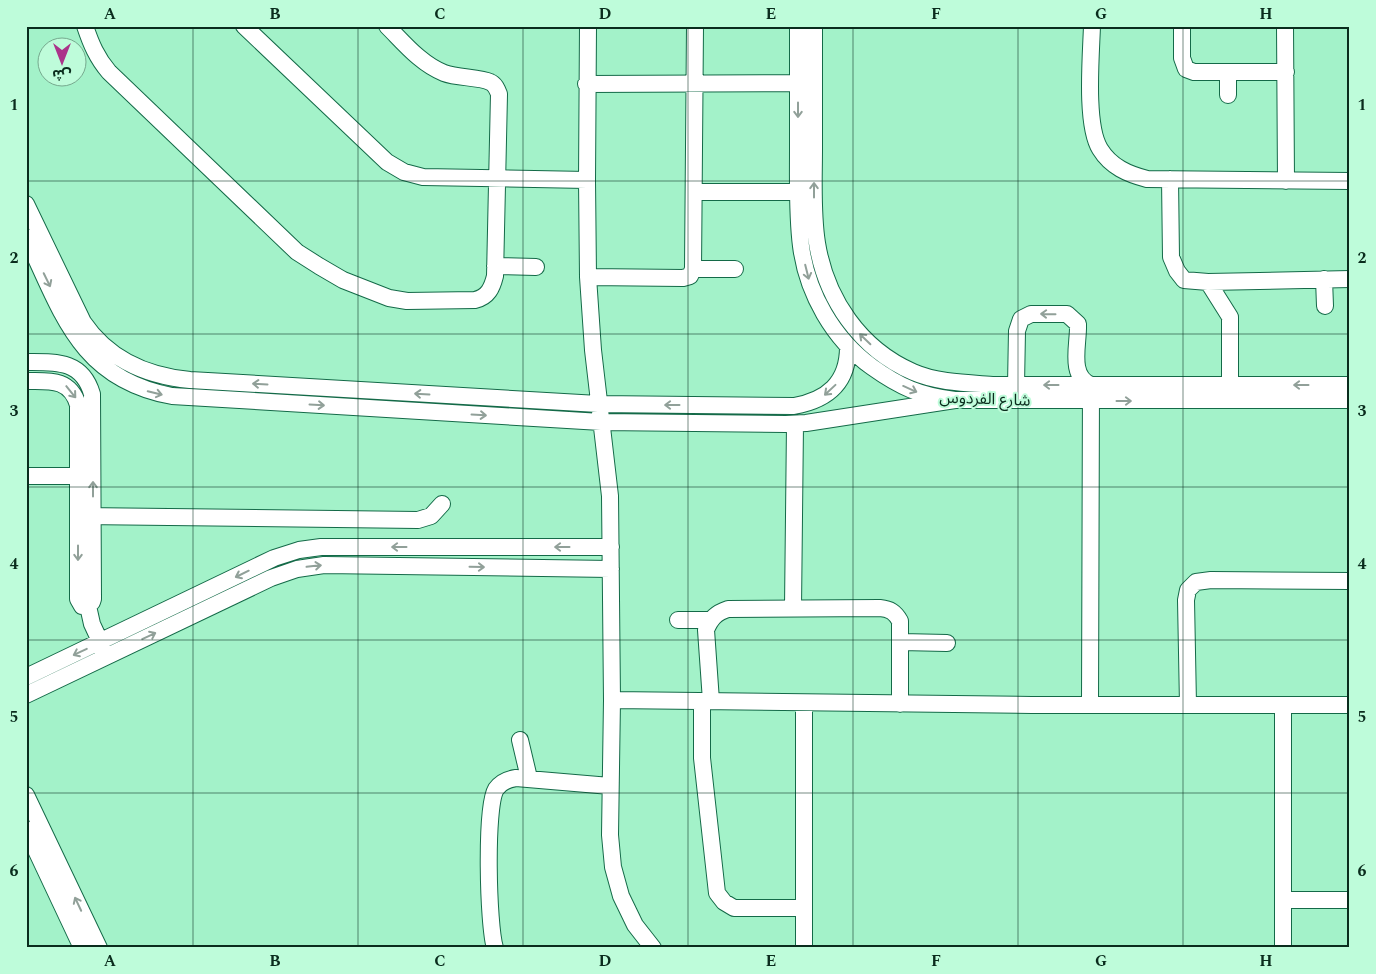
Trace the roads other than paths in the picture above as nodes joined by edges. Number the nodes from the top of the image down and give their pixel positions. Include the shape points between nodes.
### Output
1 (85, 26) edge
2 (244, 26) edge
3 (387, 26) edge
4 (588, 26) edge
5 (695, 26) edge
6 (798, 26) edge
7 (814, 26) edge
8 (1092, 26) edge
9 (1182, 26) edge
10 (1285, 26) edge
11 (1228, 72) junction
12 (1286, 72) junction
13 (806, 83) junction
14 (586, 84) junction
15 (694, 84) junction
16 (1228, 96) dead end
17 (496, 179) junction
18 (587, 180) junction
19 (1170, 180) junction
20 (1286, 181) junction
21 (1350, 182) edge
22 (694, 192) junction
23 (798, 192) junction
24 (26, 204) edge
25 (26, 236) edge
26 (495, 266) junction
27 (536, 267) dead end
28 (693, 269) junction
29 (735, 269) dead end
30 (588, 277) junction
31 (1324, 278) junction
32 (1350, 279) edge
33 (1208, 282) junction
34 (1325, 306) dead end
35 (848, 347) junction
36 (26, 362) edge
37 (26, 381) edge
38 (1016, 385) junction
39 (1230, 385) junction
40 (1350, 385) edge
41 (1091, 393) junction
42 (955, 400) junction
43 (1350, 400) edge
44 (598, 404) junction
45 (601, 422) junction
46 (795, 424) junction
47 (26, 476) edge
48 (78, 476) junction
49 (442, 504) dead end
50 (85, 516) junction
51 (611, 547) junction
52 (611, 569) junction
53 (1350, 581) edge
54 (793, 608) junction
55 (678, 620) dead end
56 (710, 620) junction
57 (901, 642) junction
58 (947, 643) dead end
59 (103, 649) junction
60 (26, 677) edge
61 (26, 695) edge
62 (612, 700) junction
63 (706, 701) junction
64 (804, 702) junction
65 (900, 704) junction
66 (1090, 705) junction
67 (1188, 705) junction
68 (1283, 705) junction
69 (1350, 705) edge
70 (520, 740) dead end
71 (529, 778) junction
72 (610, 786) junction
73 (26, 795) edge
74 (26, 829) edge
75 (1283, 900) junction
76 (1350, 900) edge
77 (804, 908) junction
78 (82, 948) edge
79 (99, 948) edge
80 (495, 948) edge
81 (653, 948) edge
82 (804, 948) edge
83 (1283, 948) edge

1 - 26 street via 98,59 109,72 297,252 319,266 343,280 389,298 416,301 483,298 492,289
2 - 17 street via 387,162 404,172 423,177
3 - 17 street via 427,64 443,73 489,82 497,89
4 - 14 street
5 - 15 street
6 - 13 street, شارع الفردوس
7 - 13 street, شارع الفردوس
8 - 19 street via 1091,112 1098,147 1129,174
9 - 11 street via 1182,58 1186,69
10 - 12 street
11 - 12 street
11 - 16 street
12 - 20 street
13 - 15 street
13 -> 23 street, شارع الفردوس
38 -> 13 street, شارع الفردوس via 939,379 914,372 888,358 849,323 834,299 817,243
14 - 15 street
14 - 18 street
15 - 22 street
17 - 18 street
17 - 26 street
18 - 30 street
19 - 20 street
19 - 33 street via 1171,257 1176,271 1184,280
20 - 21 street
22 - 23 street
22 - 28 street
23 -> 35 street, شارع الفردوس via 801,247 808,278 820,307
44 -> 24 street via 190,380 149,372 123,360 91,334
25 -> 45 street via 78,341 119,378 153,393
26 - 27 street
28 - 29 street
28 - 30 street via 690,276 683,278
30 - 44 street
31 - 32 street
31 - 33 street
31 - 34 street
33 - 39 street via 1230,317
35 -> 42 street, شارع الفردوس via 887,377 909,389 930,398
35 -> 44 street via 847,365 839,382 825,396 807,404
50 -> 36 street via 93,402 90,387 81,373 67,364
37 -> 48 street via 60,383 74,394 78,405
41 -> 38 street, شارع الفردوس
41 -> 38 street via 1076,369 1078,324 1068,314 1032,314 1021,319
40 -> 39 street, شارع الفردوس
39 - 41 street, شارع الفردوس
41 - 42 street, شارع الفردوس
41 -> 43 street, شارع الفردوس
41 - 66 street
42 - 46 street
44 - 45 street
45 - 46 street
45 - 51 street via 610,496
46 - 54 street
47 - 48 street
48 - 50 street
49 - 50 street via 431,516 418,520
50 - 59 street via 78,598 82,606 88,606
51 - 52 street
51 -> 59 street via 321,547 299,550 274,558
59 -> 52 street via 271,578 310,566
52 - 62 street
53 - 67 street via 1196,582 1188,590 1186,600
54 - 56 street via 728,609
54 - 57 street via 888,609 900,622
55 - 56 street
56 - 63 street via 706,630
57 - 58 street
57 - 65 street
59 -> 60 street
59 - 61 street
62 - 63 street
62 - 72 street
63 - 64 street
63 - 77 street via 702,758 717,893 734,908
64 - 65 street
64 - 77 street
65 - 66 street
66 - 67 street
67 - 68 street
68 - 69 street
68 - 75 street
70 - 71 street
71 - 72 street
71 - 80 street via 504,782 497,787 492,798 491,929
72 - 81 street via 613,867 621,896 635,925
79 -> 73 street
74 - 78 street
75 - 76 street
75 - 83 street
77 - 82 street

